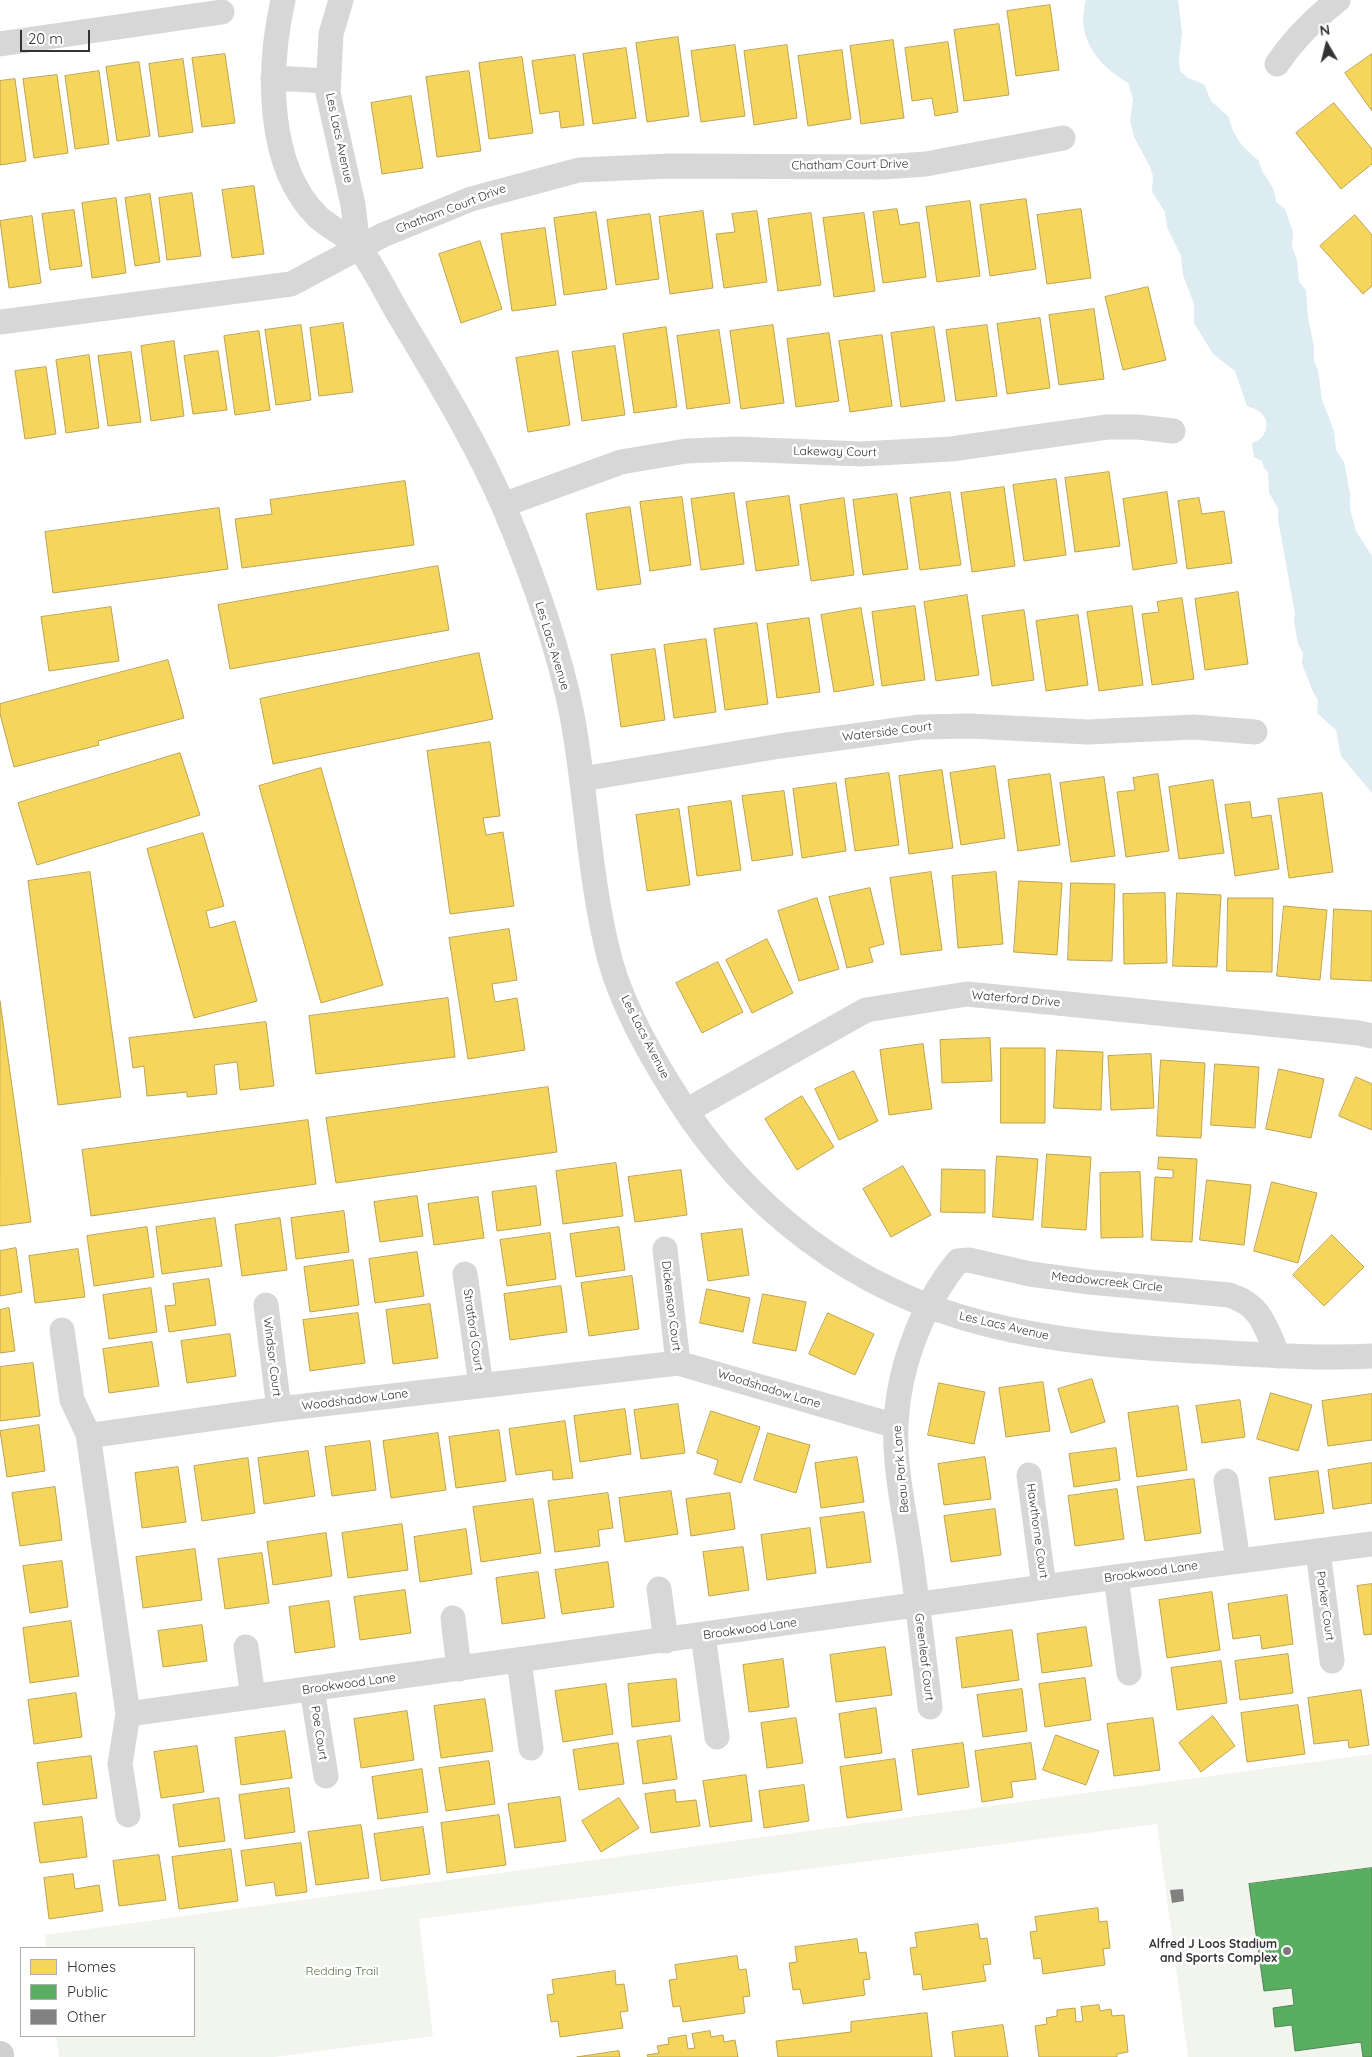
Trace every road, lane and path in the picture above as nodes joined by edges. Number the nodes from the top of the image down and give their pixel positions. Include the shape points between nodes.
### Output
1 (283, 0) edge
2 (341, 0) edge
3 (1338, 0) edge
4 (222, 12) dead end
5 (0, 44) edge
6 (1277, 64) dead end
7 (273, 78) junction
8 (328, 81) junction
9 (1063, 138) dead end
10 (358, 247) junction
11 (0, 322) edge
12 (1173, 431) dead end
13 (503, 505) junction
14 (1256, 732) dead end
15 (582, 779) junction
16 (1372, 1036) edge
17 (686, 1111) junction
18 (664, 1249) dead end
19 (465, 1274) dead end
20 (266, 1306) dead end
21 (930, 1307) junction
22 (62, 1330) dead end
23 (1278, 1356) junction
24 (1372, 1356) edge
25 (678, 1363) junction
26 (481, 1385) junction
27 (279, 1409) junction
28 (896, 1426) junction
29 (88, 1434) junction
30 (1029, 1475) dead end
31 (1226, 1481) dead end
32 (1372, 1544) edge
33 (1318, 1551) junction
34 (1238, 1561) junction
35 (1116, 1577) junction
36 (1044, 1587) junction
37 (659, 1590) dead end
38 (917, 1606) junction
39 (453, 1618) dead end
40 (703, 1635) junction
41 (666, 1641) junction
42 (246, 1648) dead end
43 (519, 1661) junction
44 (1332, 1662) dead end
45 (459, 1669) junction
46 (1129, 1673) dead end
47 (312, 1689) junction
48 (253, 1697) junction
49 (930, 1707) dead end
50 (128, 1714) junction
51 (717, 1737) dead end
52 (531, 1748) dead end
53 (326, 1776) dead end
54 (128, 1815) dead end

1 - 7 street, Les Lacs Avenue
2 - 8 street, Les Lacs Avenue via 331,34
3 - 6 street via 1292,42
4 - 5 street
7 - 8 street
7 - 10 street, Les Lacs Avenue via 275,114 285,164 297,190 319,217
8 - 10 street, Les Lacs Avenue via 332,118 353,205
9 - 10 street, Chatham Court Drive via 926,164 883,167 670,166 579,170 525,182 472,199
10 - 11 street, Chatham Court Drive via 290,284
10 - 13 street, Les Lacs Avenue via 452,405
12 - 13 street, Lakeway Court via 1107,427 951,449 861,454 738,448 686,451 621,462
13 - 15 street, Les Lacs Avenue via 553,640 571,710
14 - 15 street, Waterside Court via 1194,727 1088,732 920,727 780,746
15 - 17 street, Les Lacs Avenue via 598,909 612,966 656,1064
16 - 17 street, Waterford Drive via 1247,1020 967,994 866,1010
17 - 21 street, Les Lacs Avenue via 720,1157 763,1204 808,1242 836,1262
18 - 25 street, Dickenson Court
19 - 26 street, Stratford Court
20 - 27 street, Windsor Court
21 - 23 street, Les Lacs Avenue via 985,1324 1058,1338 1158,1349
21 - 23 street, Meadowcreek Circle via 958,1261 970,1260 1030,1274 1229,1294 1243,1298 1257,1309
21 - 28 street, Beau Park Lane via 916,1336 901,1384
22 - 29 street via 72,1400
23 - 24 street, Les Lacs Avenue
25 - 26 street, Woodshadow Lane
25 - 28 street, Woodshadow Lane
26 - 27 street, Woodshadow Lane
27 - 29 street, Woodshadow Lane
28 - 38 street, Beau Park Lane
29 - 50 street
30 - 36 street, Hawthorne Court
31 - 34 street
32 - 33 street, Brookwood Lane
33 - 34 street, Brookwood Lane
33 - 44 street, Parker Court
34 - 35 street, Brookwood Lane
35 - 36 street, Brookwood Lane
35 - 46 street
36 - 38 street, Brookwood Lane
37 - 41 street
38 - 40 street, Brookwood Lane
38 - 49 street, Greenleaf Court
39 - 45 street
40 - 41 street, Brookwood Lane
40 - 51 street
41 - 43 street, Brookwood Lane
42 - 48 street
43 - 45 street, Brookwood Lane
43 - 52 street
45 - 47 street, Brookwood Lane
47 - 48 street, Brookwood Lane
47 - 53 street, Poe Court
48 - 50 street, Brookwood Lane
50 - 54 street via 120,1764

